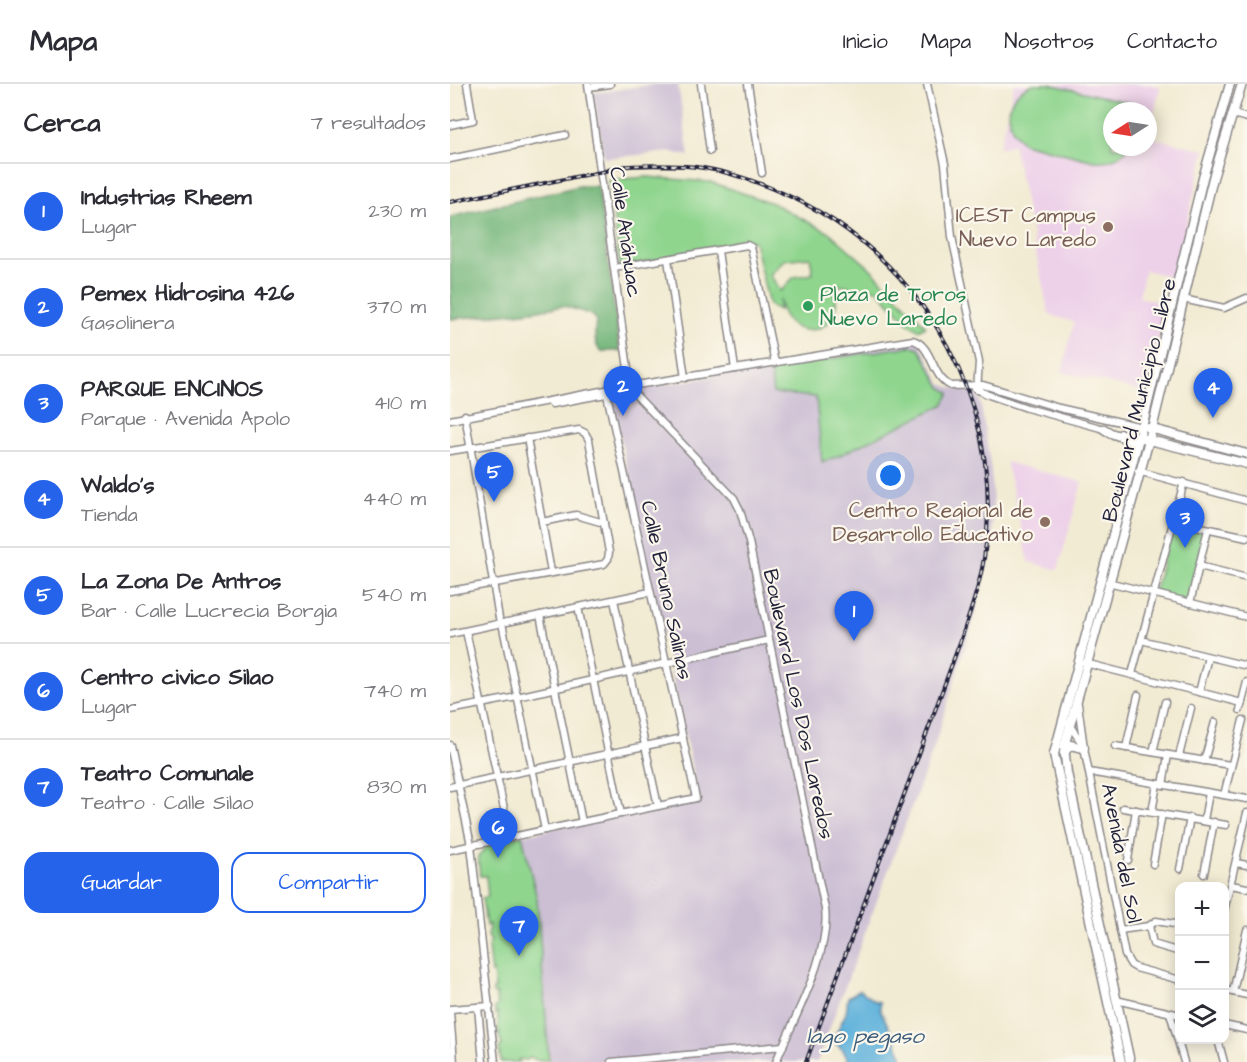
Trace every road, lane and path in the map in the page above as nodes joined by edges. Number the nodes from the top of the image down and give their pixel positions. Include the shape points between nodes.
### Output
1 (466, 84) edge
2 (610, 84) edge
3 (701, 84) edge
4 (748, 84) edge
5 (927, 84) edge
6 (1230, 84) edge
7 (1242, 84) edge
8 (589, 86) edge
9 (1233, 114) junction
10 (1247, 118) edge
11 (450, 125) edge
12 (565, 135) dead end
13 (710, 151) dead end
14 (1210, 152) junction
15 (1219, 155) junction
16 (450, 159) edge
17 (762, 173) dead end
18 (718, 251) junction
19 (668, 259) junction
20 (614, 268) junction
21 (1180, 270) junction
22 (1190, 272) junction
23 (1247, 298) edge
24 (1183, 299) junction
25 (1165, 332) junction
26 (1175, 334) junction
27 (775, 363) junction
28 (735, 369) junction
29 (685, 378) junction
30 (976, 387) junction
31 (631, 388) junction
32 (606, 392) junction
33 (463, 417) junction
34 (450, 420) edge
35 (1142, 427) junction
36 (1104, 429) junction
37 (1152, 429) junction
38 (1139, 437) junction
39 (527, 438) junction
40 (1149, 440) junction
41 (470, 448) junction
42 (1136, 448) junction
43 (450, 451) edge
44 (1247, 454) edge
45 (1247, 465) edge
46 (1130, 469) junction
47 (1140, 471) junction
48 (1184, 482) junction
49 (1122, 498) junction
50 (1132, 501) junction
51 (1247, 501) edge
52 (1173, 521) junction
53 (542, 522) junction
54 (604, 523) junction
55 (1208, 529) junction
56 (1247, 537) edge
57 (1199, 566) junction
58 (551, 572) junction
59 (1247, 578) edge
60 (1105, 581) junction
61 (493, 584) junction
62 (450, 591) edge
63 (650, 592) junction
64 (1154, 594) junction
65 (614, 600) junction
66 (1190, 603) junction
67 (578, 607) junction
68 (540, 615) junction
69 (1247, 617) edge
70 (500, 621) junction
71 (466, 631) junction
72 (450, 634) edge
73 (769, 640) junction
74 (1141, 640) junction
75 (1208, 657) junction
76 (666, 663) junction
77 (1082, 663) junction
78 (1247, 666) edge
79 (629, 672) junction
80 (1132, 674) junction
81 (593, 680) junction
82 (1246, 686) edge
83 (555, 688) junction
84 (1199, 692) junction
85 (1078, 694) junction
86 (1138, 695) dead end
87 (517, 697) junction
88 (1164, 702) dead end
89 (481, 703) junction
90 (1191, 708) dead end
91 (450, 710) edge
92 (1064, 715) junction
93 (1243, 720) dead end
94 (1215, 722) dead end
95 (1070, 725) junction
96 (683, 738) junction
97 (1238, 738) junction
98 (1247, 740) edge
99 (450, 745) edge
100 (645, 746) junction
101 (1115, 746) dead end
102 (1084, 748) junction
103 (1126, 748) junction
104 (1154, 752) junction
105 (1063, 753) junction
106 (608, 754) junction
107 (1168, 755) junction
108 (1179, 756) junction
109 (1204, 761) junction
110 (570, 762) junction
111 (1230, 765) junction
112 (532, 770) junction
113 (1089, 772) junction
114 (496, 777) junction
115 (1160, 784) junction
116 (459, 785) junction
117 (450, 787) edge
118 (1209, 793) junction
119 (1224, 795) junction
120 (1247, 799) edge
121 (658, 806) junction
122 (1123, 808) dead end
123 (1136, 810) junction
124 (1152, 812) junction
125 (1247, 813) edge
126 (621, 814) junction
127 (1162, 814) junction
128 (1190, 818) junction
129 (1204, 820) junction
130 (582, 822) junction
131 (1214, 822) junction
132 (1227, 825) dead end
133 (545, 830) junction
134 (510, 837) junction
135 (471, 845) junction
136 (450, 850) edge
137 (1128, 860) dead end
138 (1236, 863) junction
139 (1153, 864) dead end
140 (1247, 865) edge
141 (1180, 869) dead end
142 (1204, 874) dead end
143 (1231, 885) junction
144 (1247, 888) edge
145 (1229, 892) edge
146 (1175, 925) edge
147 (1149, 926) junction
148 (1120, 930) junction
149 (1247, 930) edge
150 (1175, 950) edge
151 (1175, 979) edge
152 (1229, 991) edge
153 (1233, 992) junction
154 (1247, 995) edge
155 (1116, 1000) junction
156 (490, 1006) junction
157 (478, 1007) junction
158 (450, 1011) edge
159 (1170, 1012) junction
160 (1175, 1014) edge
161 (1229, 1026) edge
162 (1247, 1030) edge
163 (1219, 1044) edge
164 (783, 1046) junction
165 (454, 1062) edge
166 (483, 1062) edge
167 (495, 1062) edge
168 (611, 1062) edge
169 (776, 1062) edge
170 (1121, 1062) edge
171 (1130, 1062) edge
172 (1184, 1062) edge
173 (1224, 1062) edge

1 - 11 street via 473,120
2 - 8 street
3 - 13 street
4 - 17 street
5 - 30 street via 944,154 952,237 979,362
6 - 14 main road, Boulevard Municipio Libre
7 - 9 main road, Boulevard Municipio Libre
8 - 20 street, Calle Anáhuac
9 - 10 street
9 - 15 main road, Boulevard Municipio Libre
12 - 16 street
14 - 15 main road
14 - 21 main road, Boulevard Municipio Libre
15 - 22 main road, Boulevard Municipio Libre
18 - 19 street
18 - 27 street via 747,245 753,250
18 - 28 street
19 - 20 street
19 - 29 street
20 - 31 street, Calle Anáhuac
21 - 22 main road
21 - 25 main road, Boulevard Municipio Libre
22 - 24 main road, Boulevard Municipio Libre
23 - 24 street via 1224,308
24 - 26 main road, Boulevard Municipio Libre
25 - 26 main road
25 - 35 main road, Boulevard Municipio Libre
26 - 37 main road, Boulevard Municipio Libre
27 - 28 street
27 - 30 street via 913,340 922,345 938,376 947,384
28 - 29 street
29 - 31 street
30 - 35 street
30 - 36 street via 1045,413
31 - 32 street
31 - 73 street, Boulevard Los Dos Laredos via 737,503
32 - 33 street
32 - 63 street, Calle Bruno Salinas
33 - 34 street
33 - 41 street
35 - 37 main road
35 - 38 main road, Boulevard Municipio Libre
36 - 38 street
36 - 42 main road via 1130,439
37 - 40 main road, Boulevard Municipio Libre
37 - 44 main road
38 - 40 main road
38 - 42 main road, Boulevard Municipio Libre
39 - 41 street
39 - 53 street
39 - 54 street via 579,430 585,433
40 - 45 main road
40 - 47 main road, Boulevard Municipio Libre
41 - 43 street
41 - 61 street
42 - 46 main road, Boulevard Municipio Libre
46 - 47 street
46 - 49 main road, Boulevard Municipio Libre
47 - 48 street
47 - 50 main road, Boulevard Municipio Libre
48 - 51 street
48 - 52 street
49 - 50 main road
49 - 60 main road, Boulevard Municipio Libre
50 - 60 main road, Boulevard Municipio Libre
52 - 55 street
52 - 64 street
53 - 54 street via 576,515
53 - 58 street
54 - 58 street via 609,552 604,564
55 - 56 street
55 - 57 street
57 - 59 street
57 - 66 street
58 - 61 street
60 - 64 street
60 - 77 main road, Boulevard Municipio Libre
61 - 62 street
61 - 70 street
63 - 65 street
63 - 76 street, Calle Bruno Salinas
64 - 66 street
64 - 74 street
65 - 67 street
65 - 79 street
66 - 69 street
67 - 68 street
67 - 81 street
68 - 70 street
68 - 83 street
70 - 71 street
70 - 87 street
71 - 72 street
71 - 89 street
73 - 76 street
73 - 164 street, Boulevard Los Dos Laredos via 827,920 822,951
74 - 75 street
74 - 80 street
75 - 78 street
75 - 84 street
76 - 79 street
76 - 96 street, Calle Bruno Salinas
77 - 80 street
77 - 85 main road, Boulevard Municipio Libre
77 - 92 main road, Boulevard Municipio Libre
79 - 81 street
79 - 100 street
80 - 84 street
81 - 83 street
81 - 106 street
82 - 84 street via 1241,706
83 - 87 street
83 - 110 street
85 - 95 main road, Boulevard Municipio Libre
85 - 102 street, Avenida del Sol
86 - 103 street
87 - 89 street
87 - 112 street
88 - 104 street
89 - 91 street
89 - 114 street
90 - 108 street
92 - 95 street
92 - 170 main road, Boulevard Municipio Libre via 1056,742 1056,763
93 - 97 street
94 - 109 street
95 - 102 street
95 - 105 main road, Boulevard Municipio Libre
96 - 100 street
96 - 121 street, Calle Bruno Salinas via 696,798
97 - 98 street
97 - 111 street
99 - 116 street
100 - 106 street
100 - 121 street
101 - 103 street
102 - 105 main road via 1070,745
102 - 113 street, Avenida del Sol
103 - 104 street
104 - 107 street
105 - 155 main road
106 - 110 street
106 - 126 street
107 - 108 street
107 - 115 street
108 - 109 street
109 - 111 street
110 - 112 street
110 - 130 street
111 - 119 street
112 - 114 street
112 - 133 street
113 - 115 street
113 - 148 street, Avenida del Sol
114 - 116 street
114 - 134 street
115 - 118 street
115 - 124 street
116 - 117 street
116 - 135 street
118 - 119 street
118 - 129 street
119 - 120 street
121 - 126 street
122 - 123 street
123 - 124 street
123 - 137 street
124 - 127 street
125 - 138 street
126 - 130 street
127 - 128 street
127 - 139 street
128 - 129 street
128 - 141 street
129 - 131 street
130 - 133 street
131 - 132 street
131 - 142 street
133 - 134 street
134 - 135 street
135 - 136 street
135 - 156 street
138 - 140 street
138 - 143 street
143 - 144 street
143 - 145 street
146 - 147 street via 1155,921
147 - 148 street
147 - 150 street via 1153,944
148 - 151 street, Avenida del Sol via 1131,965
149 - 153 street
152 - 153 street
153 - 154 street
155 - 159 street
155 - 171 main road
156 - 157 street
156 - 167 street
157 - 158 street
157 - 166 street
158 - 165 street
159 - 160 street
159 - 172 street
161 - 162 street
163 - 173 street
164 - 168 street
164 - 169 street, Boulevard Los Dos Laredos

